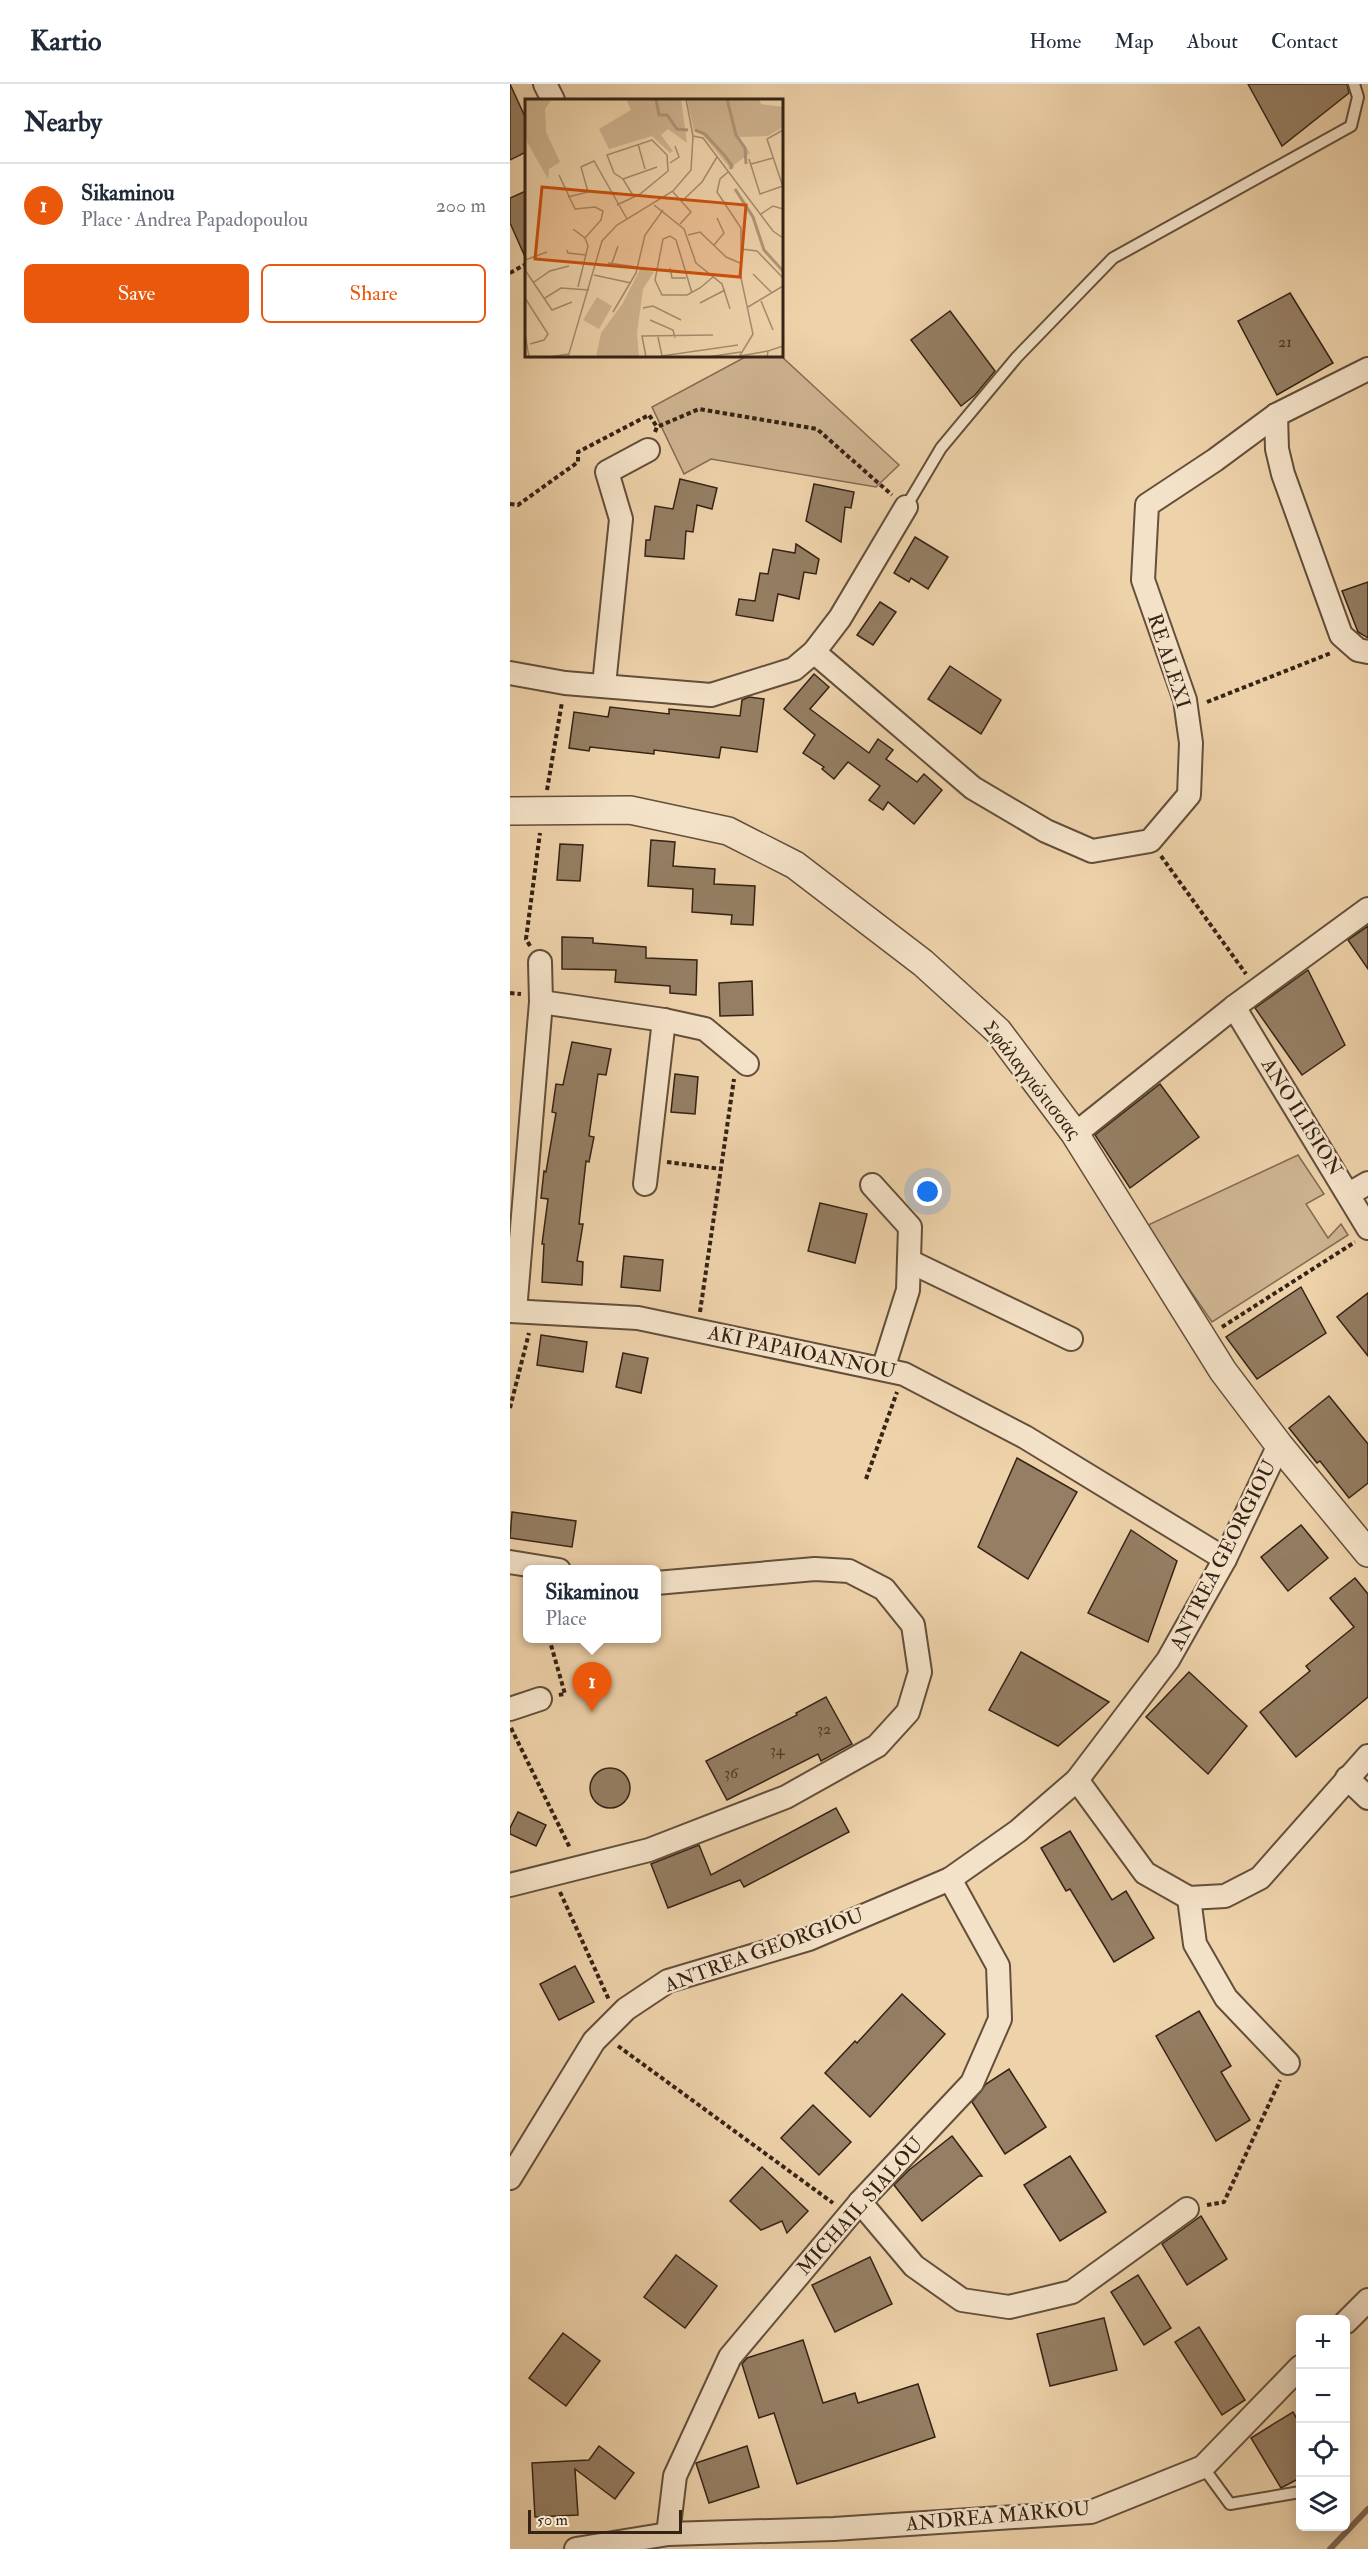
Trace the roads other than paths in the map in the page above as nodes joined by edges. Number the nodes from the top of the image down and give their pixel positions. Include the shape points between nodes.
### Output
1 (545, 84) edge
2 (1354, 84) edge
3 (552, 99) edge
4 (1368, 369) edge
5 (1276, 415) junction
6 (648, 450) dead end
7 (906, 507) joint
8 (1360, 648) edge
9 (814, 652) junction
10 (510, 674) edge
11 (604, 685) junction
12 (510, 811) edge
13 (1368, 909) edge
14 (540, 962) road end
15 (541, 1002) junction
16 (1234, 1007) junction
17 (664, 1020) junction
18 (742, 1060) road end
19 (1075, 1134) junction
20 (645, 1184) dead end
21 (872, 1185) dead end
22 (1359, 1189) edge
23 (1363, 1234) edge
24 (909, 1261) junction
25 (520, 1312) edge
26 (1071, 1339) dead end
27 (893, 1372) junction
28 (1279, 1445) junction
29 (1368, 1553) edge
30 (1225, 1559) junction
31 (510, 1562) edge
32 (531, 1565) edge
33 (661, 1583) edge
34 (540, 1699) road end
35 (510, 1709) edge
36 (1368, 1756) edge
37 (1347, 1778) junction
38 (1077, 1780) junction
39 (1368, 1798) edge
40 (950, 1879) junction
41 (510, 1885) edge
42 (1189, 1898) junction
43 (1288, 2063) road end
44 (510, 2178) edge
45 (854, 2209) junction
46 (1187, 2209) road end
47 (1368, 2300) edge
48 (1350, 2318) edge
49 (1298, 2369) edge
50 (1203, 2467) junction
51 (1296, 2493) edge
52 (668, 2534) junction
53 (835, 2539) edge
54 (576, 2549) edge

1 - 3 street
2 - 7 lane via 1359,97 1351,126 1113,258 1017,357 941,448
4 - 5 street, RE ALEXI
5 - 8 street via 1277,449 1283,474 1341,635
5 - 9 street, RE ALEXI via 1147,505 1143,580 1186,710 1191,743 1189,795 1150,840 1092,851 1046,831 973,788
6 - 11 street via 607,472 621,519
7 - 9 street via 840,618
9 - 11 street via 794,669 711,695
10 - 11 street
12 - 19 street, Σφάλαγγιώτισσας via 630,810 728,831 795,865 923,963 998,1030
13 - 16 street
14 - 15 street
15 - 17 street
15 - 25 street
16 - 19 street
16 - 22 street, ANO ILISION
17 - 18 street via 705,1029
17 - 20 street
19 - 28 street, Σφάλαγγιώτισσας via 1223,1371
21 - 24 street via 910,1227
22 - 23 street, ANO ILISION
24 - 26 street
24 - 27 street via 908,1290
25 - 27 street, AKI PAPAIOANNOU via 638,1318
27 - 30 street, AKI PAPAIOANNOU via 1025,1437
28 - 29 street, Σφάλαγγιώτισσας
28 - 30 street, ANTREA GEORGIOU
30 - 38 street, ANTREA GEORGIOU via 1168,1660
31 - 32 street
33 - 41 street via 815,1569 849,1571 884,1589 913,1625 920,1672 908,1712 877,1746 786,1797 649,1850
34 - 35 street
36 - 37 street
37 - 39 street
37 - 42 street via 1260,1878 1225,1896
38 - 40 street, ANTREA GEORGIOU via 1018,1831
38 - 42 street via 1145,1873
40 - 44 street, ANTREA GEORGIOU via 809,1939 668,1981 594,2041
40 - 45 street, MICHAIL SIALOU via 998,1966 1000,2019 972,2083
42 - 43 street via 1196,1944 1226,1998
45 - 46 street via 914,2266 962,2300 1009,2307 1072,2292
45 - 52 street, MICHAIL SIALOU via 730,2356 675,2476
47 - 48 street
49 - 50 street, ANDREA MARKOU
50 - 51 lane via 1230,2504
50 - 53 street, ANDREA MARKOU via 1091,2512
52 - 53 street, ANDREA MARKOU
52 - 54 street, ANDREA MARKOU

